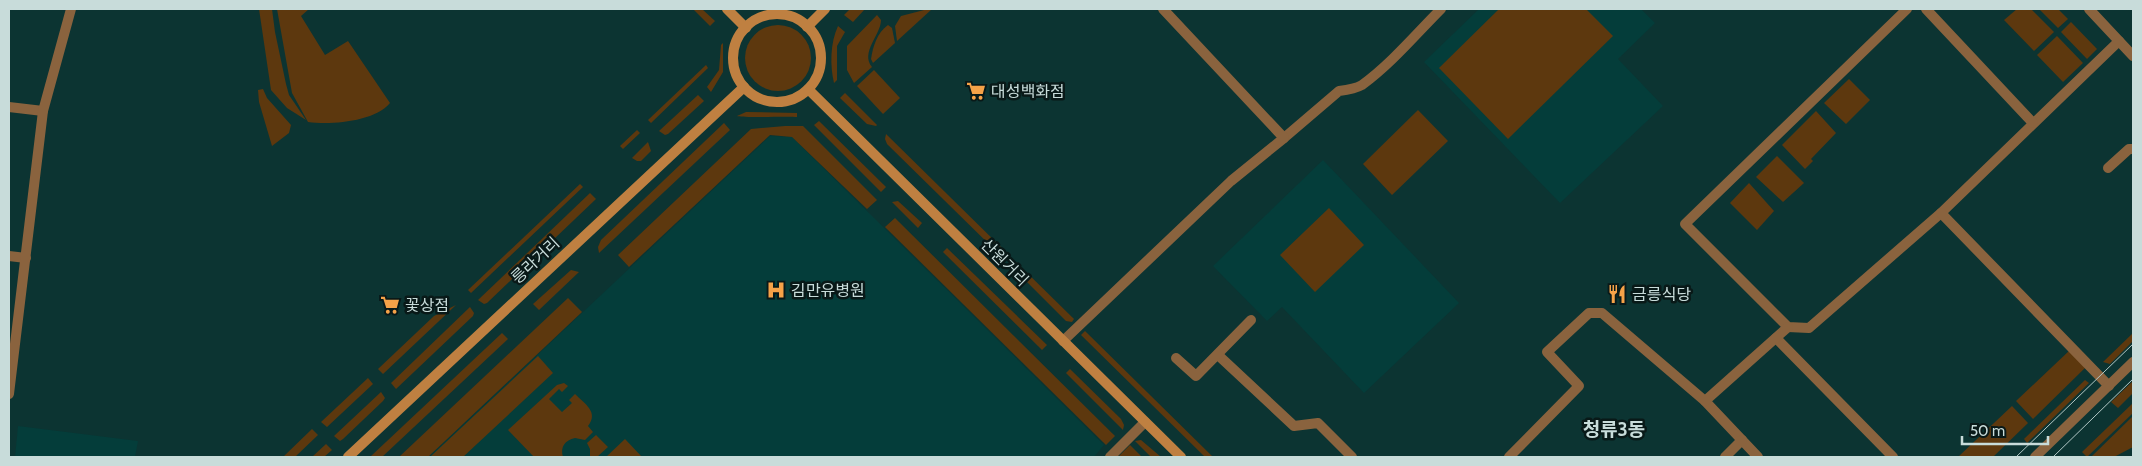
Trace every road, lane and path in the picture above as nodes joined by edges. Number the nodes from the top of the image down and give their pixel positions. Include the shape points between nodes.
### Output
1 (71, 9) edge
2 (727, 9) edge
3 (825, 9) edge
4 (1163, 9) edge
5 (1442, 9) edge
6 (1907, 9) edge
7 (1926, 9) edge
8 (2089, 9) edge
9 (808, 26) junction
10 (746, 28) junction
11 (2119, 41) junction
12 (2133, 56) edge
13 (744, 87) junction
14 (808, 89) junction
15 (9, 107) edge
16 (43, 111) junction
17 (2033, 123) junction
18 (1284, 138) junction
19 (2133, 148) edge
20 (2108, 168) dead end
21 (1942, 213) junction
22 (9, 256) edge
23 (26, 258) junction
24 (1251, 320) dead end
25 (1788, 327) junction
26 (1776, 338) junction
27 (1063, 341) junction
28 (1218, 355) junction
29 (1176, 358) dead end
30 (2133, 362) edge
31 (2109, 386) junction
32 (9, 394) edge
33 (1705, 401) junction
34 (1145, 422) junction
35 (1742, 440) junction
36 (348, 457) edge
37 (1110, 457) edge
38 (1181, 457) edge
39 (1352, 457) edge
40 (1509, 457) edge
41 (1725, 457) edge
42 (1758, 457) edge
43 (1893, 457) edge
44 (2035, 457) edge

1 - 16 street
2 - 10 main road
3 - 9 main road
4 - 18 street
5 - 18 street via 1360,86 1339,91
6 - 25 street via 1685,224
7 - 17 street
8 - 11 street
9 - 10 main road via 782,14 755,20
9 - 14 main road via 820,48 821,60 818,73
10 - 13 main road via 737,41 734,54 734,68
11 - 12 street
11 - 17 street
13 - 14 main road via 761,99 775,102 789,100
13 - 36 main road, 릉라거리
14 - 27 main road, 산원거리
15 - 16 street
16 - 23 street
17 - 21 street
18 - 27 street via 1231,181
19 - 20 street
21 - 25 street via 1809,328
21 - 31 street
22 - 23 street
23 - 32 street
24 - 28 street
25 - 26 street
26 - 33 street
26 - 43 street
27 - 34 main road, 산원거리
28 - 29 street via 1196,376
28 - 39 street via 1294,426 1318,423
30 - 31 street
31 - 44 street
33 - 35 street
33 - 40 street via 1602,313 1589,313 1547,352 1579,386
34 - 37 street
34 - 38 main road, 산원거리
35 - 41 street
35 - 42 street

